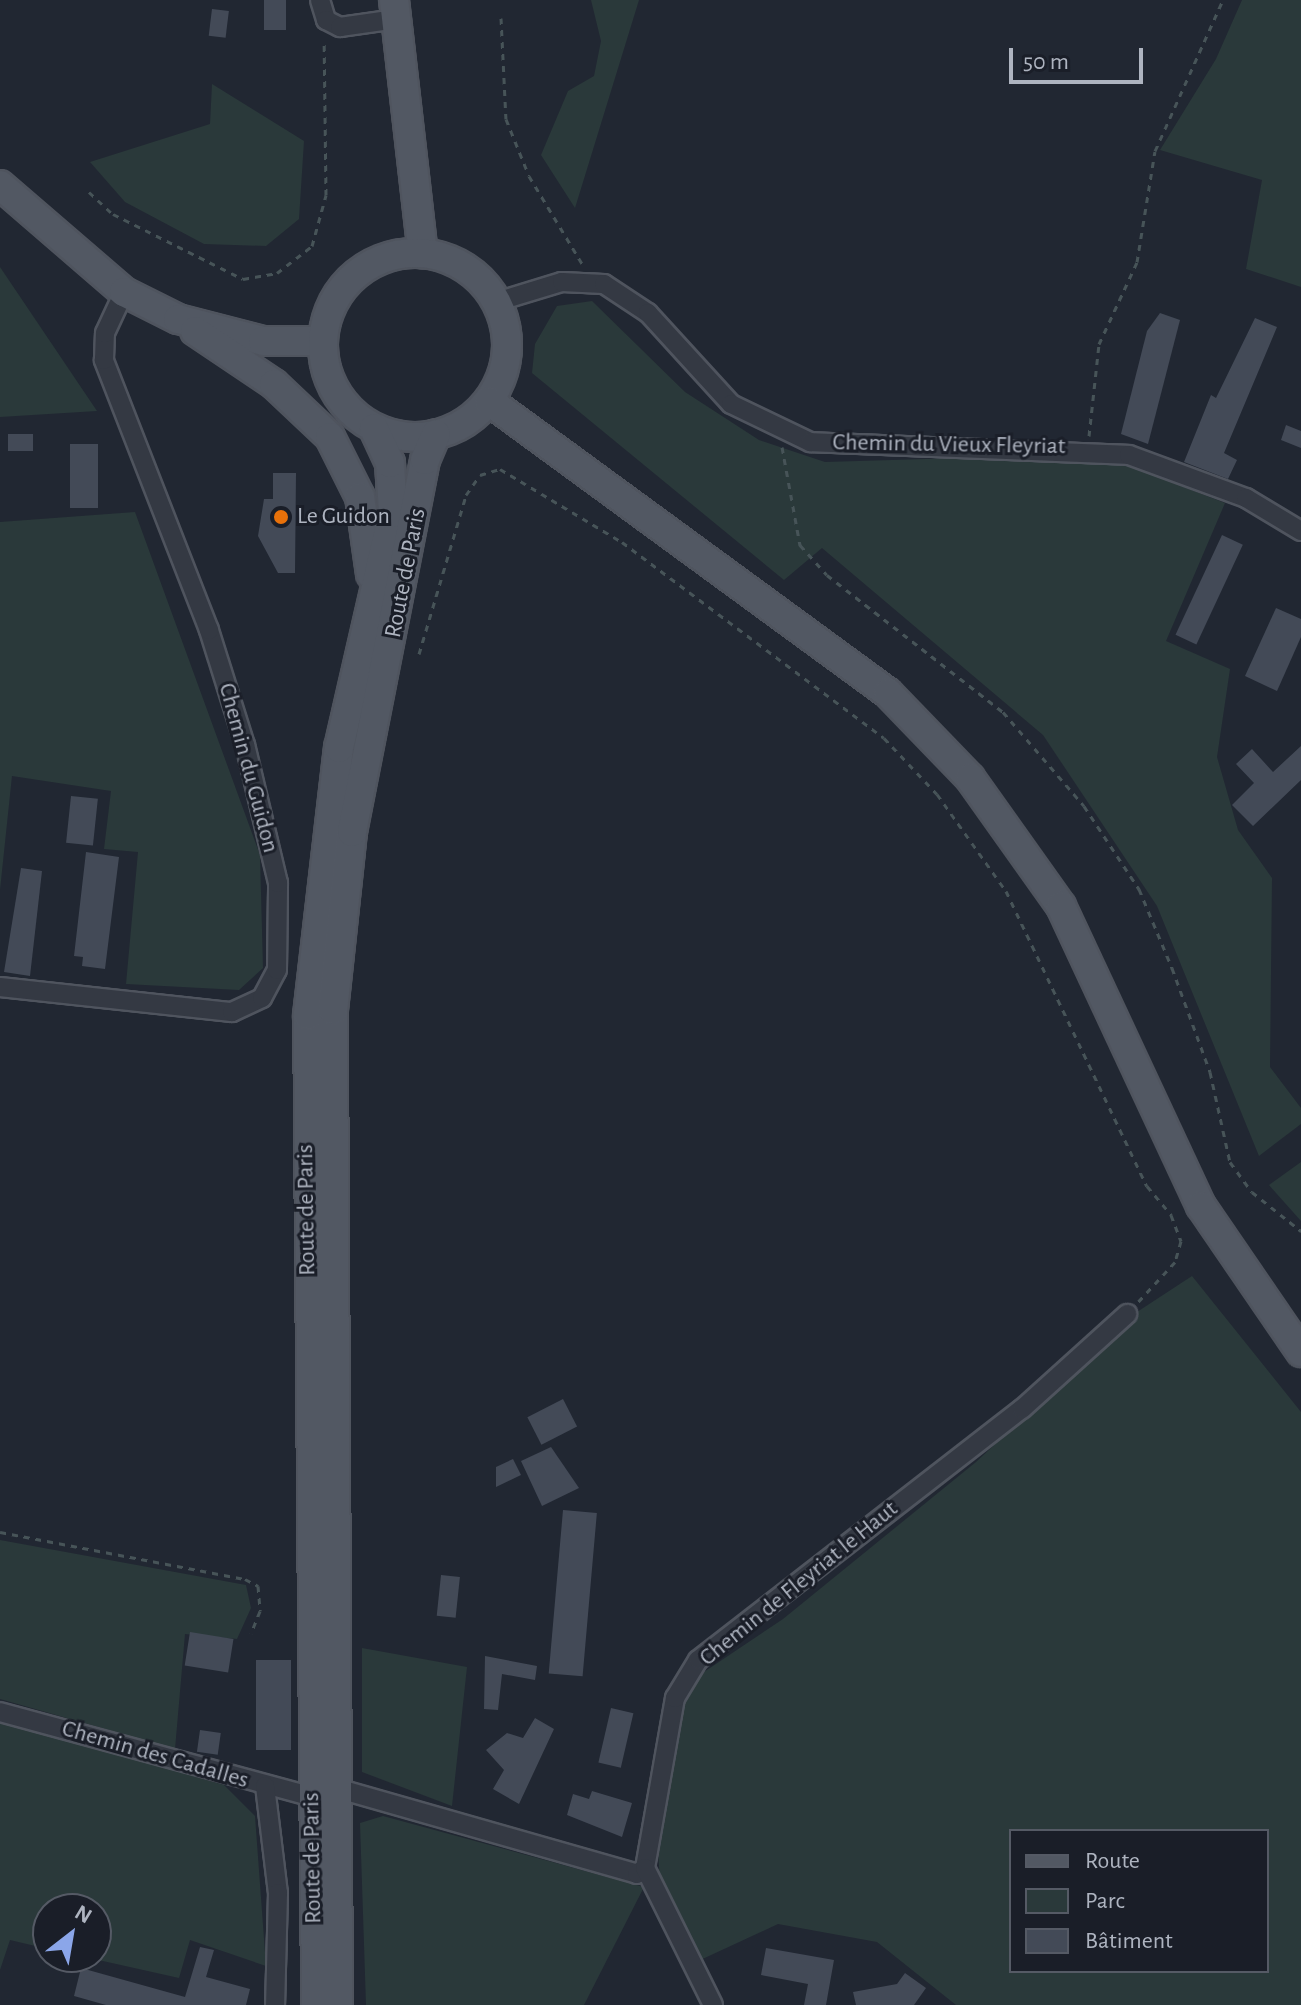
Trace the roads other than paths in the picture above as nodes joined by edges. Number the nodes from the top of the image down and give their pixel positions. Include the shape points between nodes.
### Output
1 (320, 0) edge
2 (395, 10) edge
3 (0, 185) edge
4 (423, 253) junction
5 (124, 292) junction
6 (496, 302) junction
7 (178, 319) junction
8 (323, 341) junction
9 (489, 401) junction
10 (374, 428) junction
11 (436, 434) junction
12 (1301, 531) edge
13 (374, 595) junction
14 (0, 987) edge
15 (1127, 1314) road end
16 (1301, 1352) edge
17 (0, 1712) edge
18 (265, 1786) junction
19 (324, 1792) junction
20 (645, 1868) junction
21 (275, 2005) edge
22 (316, 2005) edge
23 (338, 2005) edge
24 (713, 2005) edge

1 - 2 street via 326,20 340,27
2 - 4 main road
3 - 5 main road
4 - 6 main road via 466,269
4 - 8 main road via 375,262 354,276 327,316
5 - 7 main road
5 - 14 street, Chemin du Guidon via 105,333 104,360 209,630 245,745 278,883 277,970 262,998 232,1012
6 - 9 main road via 506,359
6 - 12 street, Chemin du Vieux Fleyriat via 583,281 626,295 713,389 779,432 852,449 1087,448 1209,483
7 - 8 main road via 263,341
7 - 13 main road via 274,384 330,437 360,497
8 - 10 main road via 335,391
9 - 11 main road via 461,425
9 - 16 main road via 854,665 970,778 1061,906 1194,1194
10 - 11 main road
10 - 13 main road, Route de Paris via 394,484
11 - 19 main road, Route de Paris via 354,818 333,1010
13 - 19 main road, Route de Paris via 339,748 308,1015
15 - 20 street, Chemin de Fleyriat le Haut via 1022,1409 698,1660 675,1698
17 - 18 street, Chemin des Cadalles
18 - 19 street, Chemin des Cadalles
18 - 21 street via 278,1893
19 - 20 street via 637,1874
19 - 22 main road, Route de Paris
19 - 23 main road, Route de Paris
20 - 24 street

